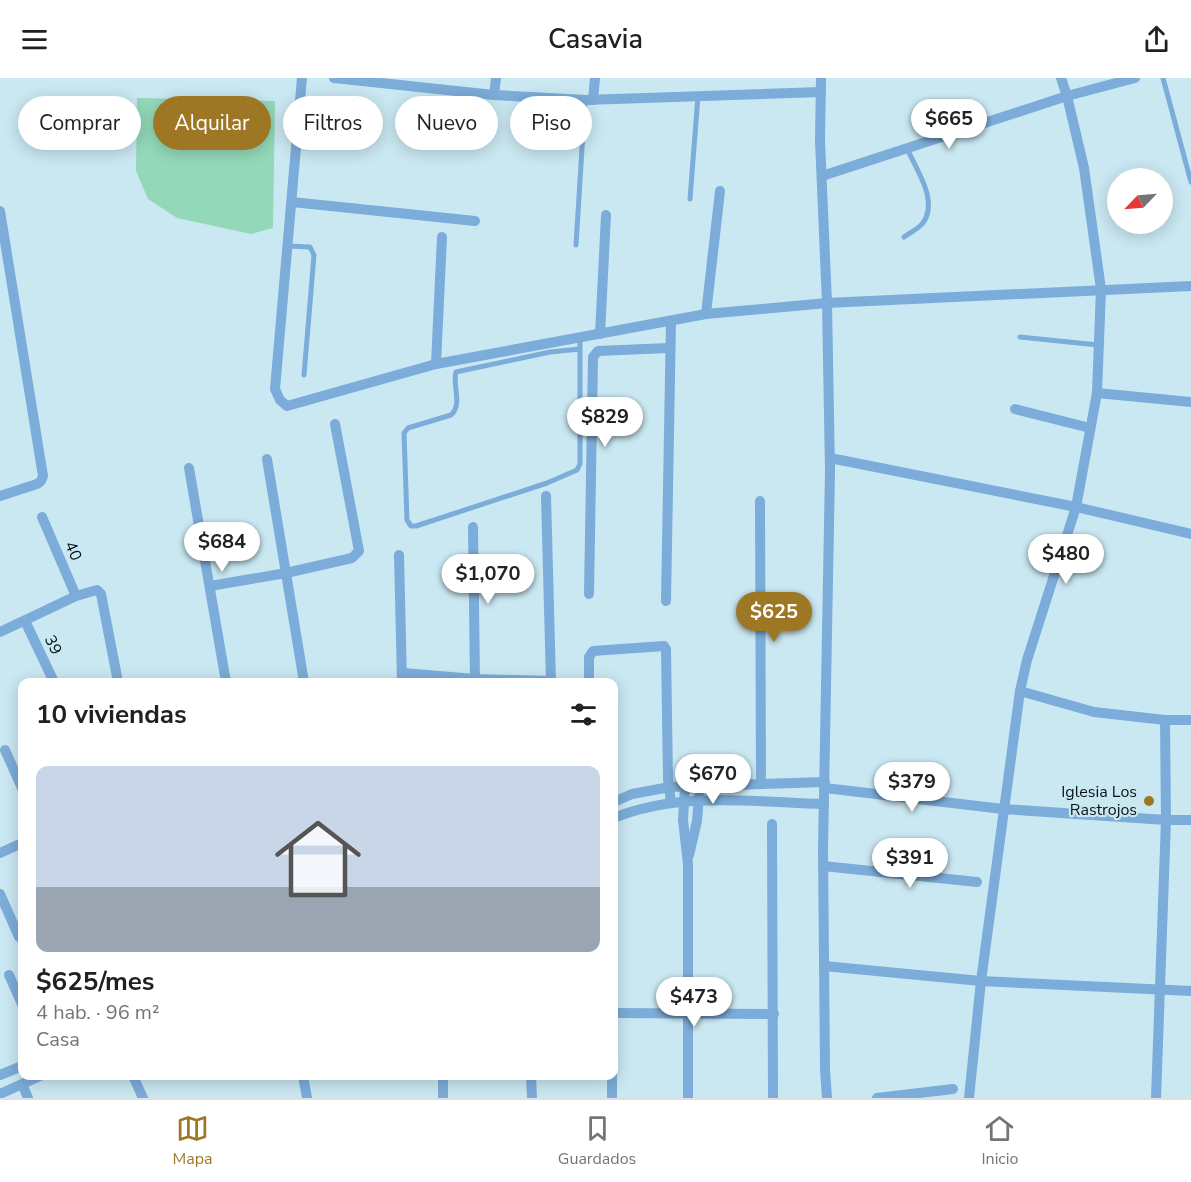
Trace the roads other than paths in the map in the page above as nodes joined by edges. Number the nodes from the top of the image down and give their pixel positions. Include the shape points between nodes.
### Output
1 (302, 78) edge
2 (334, 78) edge
3 (496, 78) edge
4 (595, 78) edge
5 (821, 78) edge
6 (1061, 78) edge
7 (1134, 78) edge
8 (1163, 78) edge
9 (373, 80) edge
10 (821, 92) junction
11 (478, 93) junction
12 (494, 95) junction
13 (477, 96) edge
14 (513, 96) edge
15 (590, 96) edge
16 (698, 96) junction
17 (1067, 96) junction
18 (592, 100) edge
19 (907, 148) junction
20 (585, 150) edge
21 (822, 176) junction
22 (1191, 182) edge
23 (720, 191) dead end
24 (690, 200) dead end
25 (292, 202) junction
26 (0, 211) edge
27 (606, 215) dead end
28 (474, 221) dead end
29 (442, 237) dead end
30 (904, 237) dead end
31 (576, 245) dead end
32 (288, 246) junction
33 (1191, 286) edge
34 (1101, 289) junction
35 (827, 303) junction
36 (706, 314) junction
37 (670, 321) junction
38 (600, 334) junction
39 (580, 336) junction
40 (1020, 337) dead end
41 (1098, 345) junction
42 (669, 348) junction
43 (580, 349) junction
44 (436, 364) junction
45 (304, 375) dead end
46 (1096, 393) junction
47 (1191, 402) edge
48 (1015, 409) dead end
49 (335, 424) dead end
50 (1090, 428) junction
51 (830, 458) junction
52 (267, 459) dead end
53 (189, 468) dead end
54 (546, 495) dead end
55 (0, 496) edge
56 (760, 501) dead end
57 (1076, 507) junction
58 (42, 517) dead end
59 (473, 527) dead end
60 (1191, 534) edge
61 (399, 555) dead end
62 (286, 573) junction
63 (210, 586) junction
64 (589, 594) dead end
65 (76, 596) junction
66 (666, 601) dead end
67 (25, 621) junction
68 (0, 632) edge
69 (52, 678) edge
70 (117, 678) edge
71 (225, 678) edge
72 (303, 678) edge
73 (403, 678) edge
74 (475, 678) edge
75 (551, 678) edge
76 (589, 678) edge
77 (1020, 691) junction
78 (1165, 720) junction
79 (1191, 720) edge
80 (5, 750) dead end
81 (18, 779) edge
82 (761, 784) junction
83 (825, 785) junction
84 (700, 786) junction
85 (670, 787) junction
86 (685, 787) junction
87 (618, 800) edge
88 (685, 801) junction
89 (699, 801) junction
90 (671, 802) junction
91 (824, 804) junction
92 (1003, 809) junction
93 (618, 816) edge
94 (1166, 820) junction
95 (1191, 820) edge
96 (772, 824) dead end
97 (18, 845) edge
98 (0, 853) edge
99 (687, 864) junction
100 (823, 866) junction
101 (977, 882) dead end
102 (0, 894) edge
103 (18, 935) edge
104 (824, 966) junction
105 (9, 975) dead end
106 (981, 981) junction
107 (1160, 990) junction
108 (1191, 991) edge
109 (18, 995) edge
110 (618, 1013) edge
111 (687, 1014) junction
112 (774, 1014) junction
113 (18, 1068) edge
114 (0, 1075) edge
115 (31, 1080) edge
116 (135, 1080) edge
117 (304, 1080) edge
118 (443, 1080) edge
119 (531, 1080) edge
120 (612, 1080) edge
121 (22, 1084) junction
122 (953, 1089) dead end
123 (0, 1094) edge
124 (28, 1098) edge
125 (143, 1098) edge
126 (307, 1098) edge
127 (443, 1098) edge
128 (532, 1098) edge
129 (612, 1098) edge
130 (688, 1098) edge
131 (773, 1098) edge
132 (826, 1098) edge
133 (877, 1098) edge
134 (969, 1098) edge
135 (1156, 1098) edge

1 - 25 street
2 - 9 street
3 - 12 street
4 - 15 street
5 - 10 street
6 - 17 street
7 - 17 street
8 - 22 lane
9 - 11 street
10 - 16 street
10 - 21 street
11 - 12 street
11 - 13 lane
12 - 14 street
16 - 18 street
16 - 24 lane
17 - 19 street
17 - 34 street via 1084,168
19 - 21 street
19 - 30 lane via 930,206 923,224
20 - 31 lane
21 - 35 street
23 - 36 street
25 - 28 street
25 - 32 street
26 - 55 street via 43,476 37,484
27 - 38 street
29 - 44 street
32 - 44 street via 275,389 284,404 330,395
32 - 45 lane via 310,247 314,255
33 - 34 street
34 - 35 street
34 - 41 street
35 - 36 street
35 - 51 street
36 - 37 street
37 - 38 street
37 - 42 street
38 - 39 street
39 - 43 lane
39 - 44 street
40 - 41 lane
41 - 46 street
42 - 64 street via 598,351 593,357
42 - 66 street
43 - 43 lane via 577,470 548,483 411,526 407,520 404,433 452,415 457,405 456,372
46 - 47 street
46 - 50 street
48 - 50 street
49 - 62 street via 359,551 352,558
50 - 57 street
51 - 57 street
51 - 83 street
52 - 62 street
53 - 63 street
54 - 75 street
56 - 82 street
57 - 60 street
57 - 77 street
58 - 65 street, 40
59 - 74 street
61 - 73 street
62 - 63 street
62 - 72 street
63 - 71 street
65 - 67 street
65 - 70 street via 97,590 101,594
67 - 68 street
67 - 69 street, 39
76 - 85 street via 592,651 664,646
77 - 78 street via 1094,712
77 - 92 street
78 - 79 street
78 - 94 street
80 - 81 street
82 - 83 street
82 - 84 street
83 - 91 street
83 - 92 street
84 - 86 street
84 - 89 street
85 - 86 street
85 - 87 street
85 - 90 street
86 - 88 street
88 - 89 street
88 - 90 street
88 - 99 street
89 - 91 street
89 - 99 street
90 - 93 street
91 - 100 street
92 - 94 street
92 - 106 street
94 - 95 street
94 - 107 street
96 - 112 street
97 - 98 street
99 - 111 street
100 - 101 street
100 - 104 street
102 - 103 street
104 - 106 street
104 - 132 street
105 - 109 street
106 - 107 street
106 - 134 street
107 - 108 street
107 - 135 street
110 - 111 street
111 - 112 street
111 - 130 street
112 - 131 street
113 - 114 street
115 - 121 street
116 - 125 street
117 - 126 street
118 - 127 street
119 - 128 street
120 - 129 street
121 - 123 street
121 - 124 street
122 - 133 street

